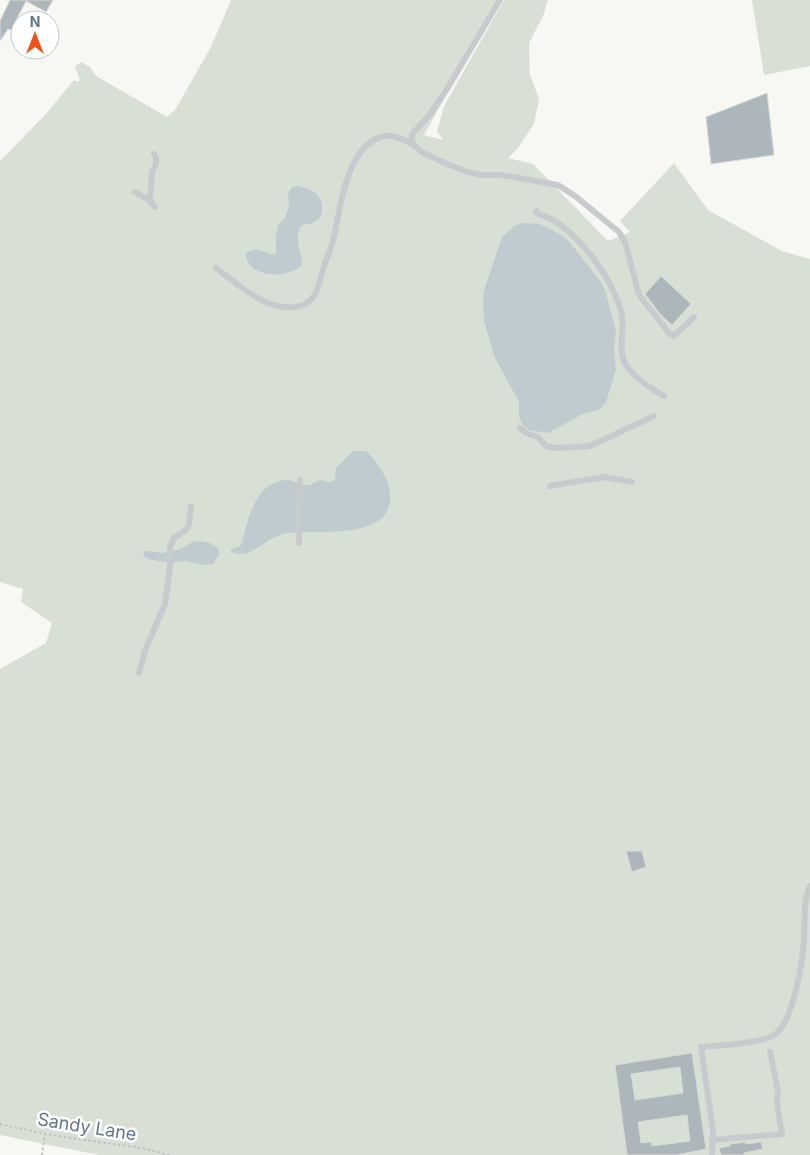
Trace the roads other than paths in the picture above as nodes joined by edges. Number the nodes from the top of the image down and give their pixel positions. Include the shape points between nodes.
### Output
1 (500, 0) edge
2 (414, 145) junction
3 (154, 154) dead end
4 (135, 192) dead end
5 (150, 201) junction
6 (155, 207) dead end
7 (536, 210) dead end
8 (216, 268) dead end
9 (694, 317) dead end
10 (664, 396) dead end
11 (654, 416) dead end
12 (520, 428) dead end
13 (300, 480) dead end
14 (632, 482) dead end
15 (550, 486) dead end
16 (190, 506) dead end
17 (299, 543) dead end
18 (139, 673) dead end
19 (810, 886) edge
20 (770, 1052) dead end
21 (712, 1140) junction
22 (712, 1155) edge

1 - 2 lane via 436,106 413,133 411,140
2 - 8 lane via 386,135 373,140 361,151 348,176 333,242 320,285 311,300 301,306 289,307 261,300
2 - 9 lane via 435,159 468,172 558,185 618,232 625,242 639,296 670,333 674,336
3 - 5 lane
4 - 5 lane
5 - 6 lane
7 - 10 lane via 570,232 592,256 621,309 621,354 626,365
11 - 12 lane via 590,446 546,446 538,437
13 - 17 lane
14 - 15 lane via 604,477
16 - 18 lane via 190,524 187,530 174,538 170,548 165,604
19 - 21 lane via 800,972 783,1026 765,1038 700,1047
20 - 21 lane via 782,1134
21 - 22 lane

